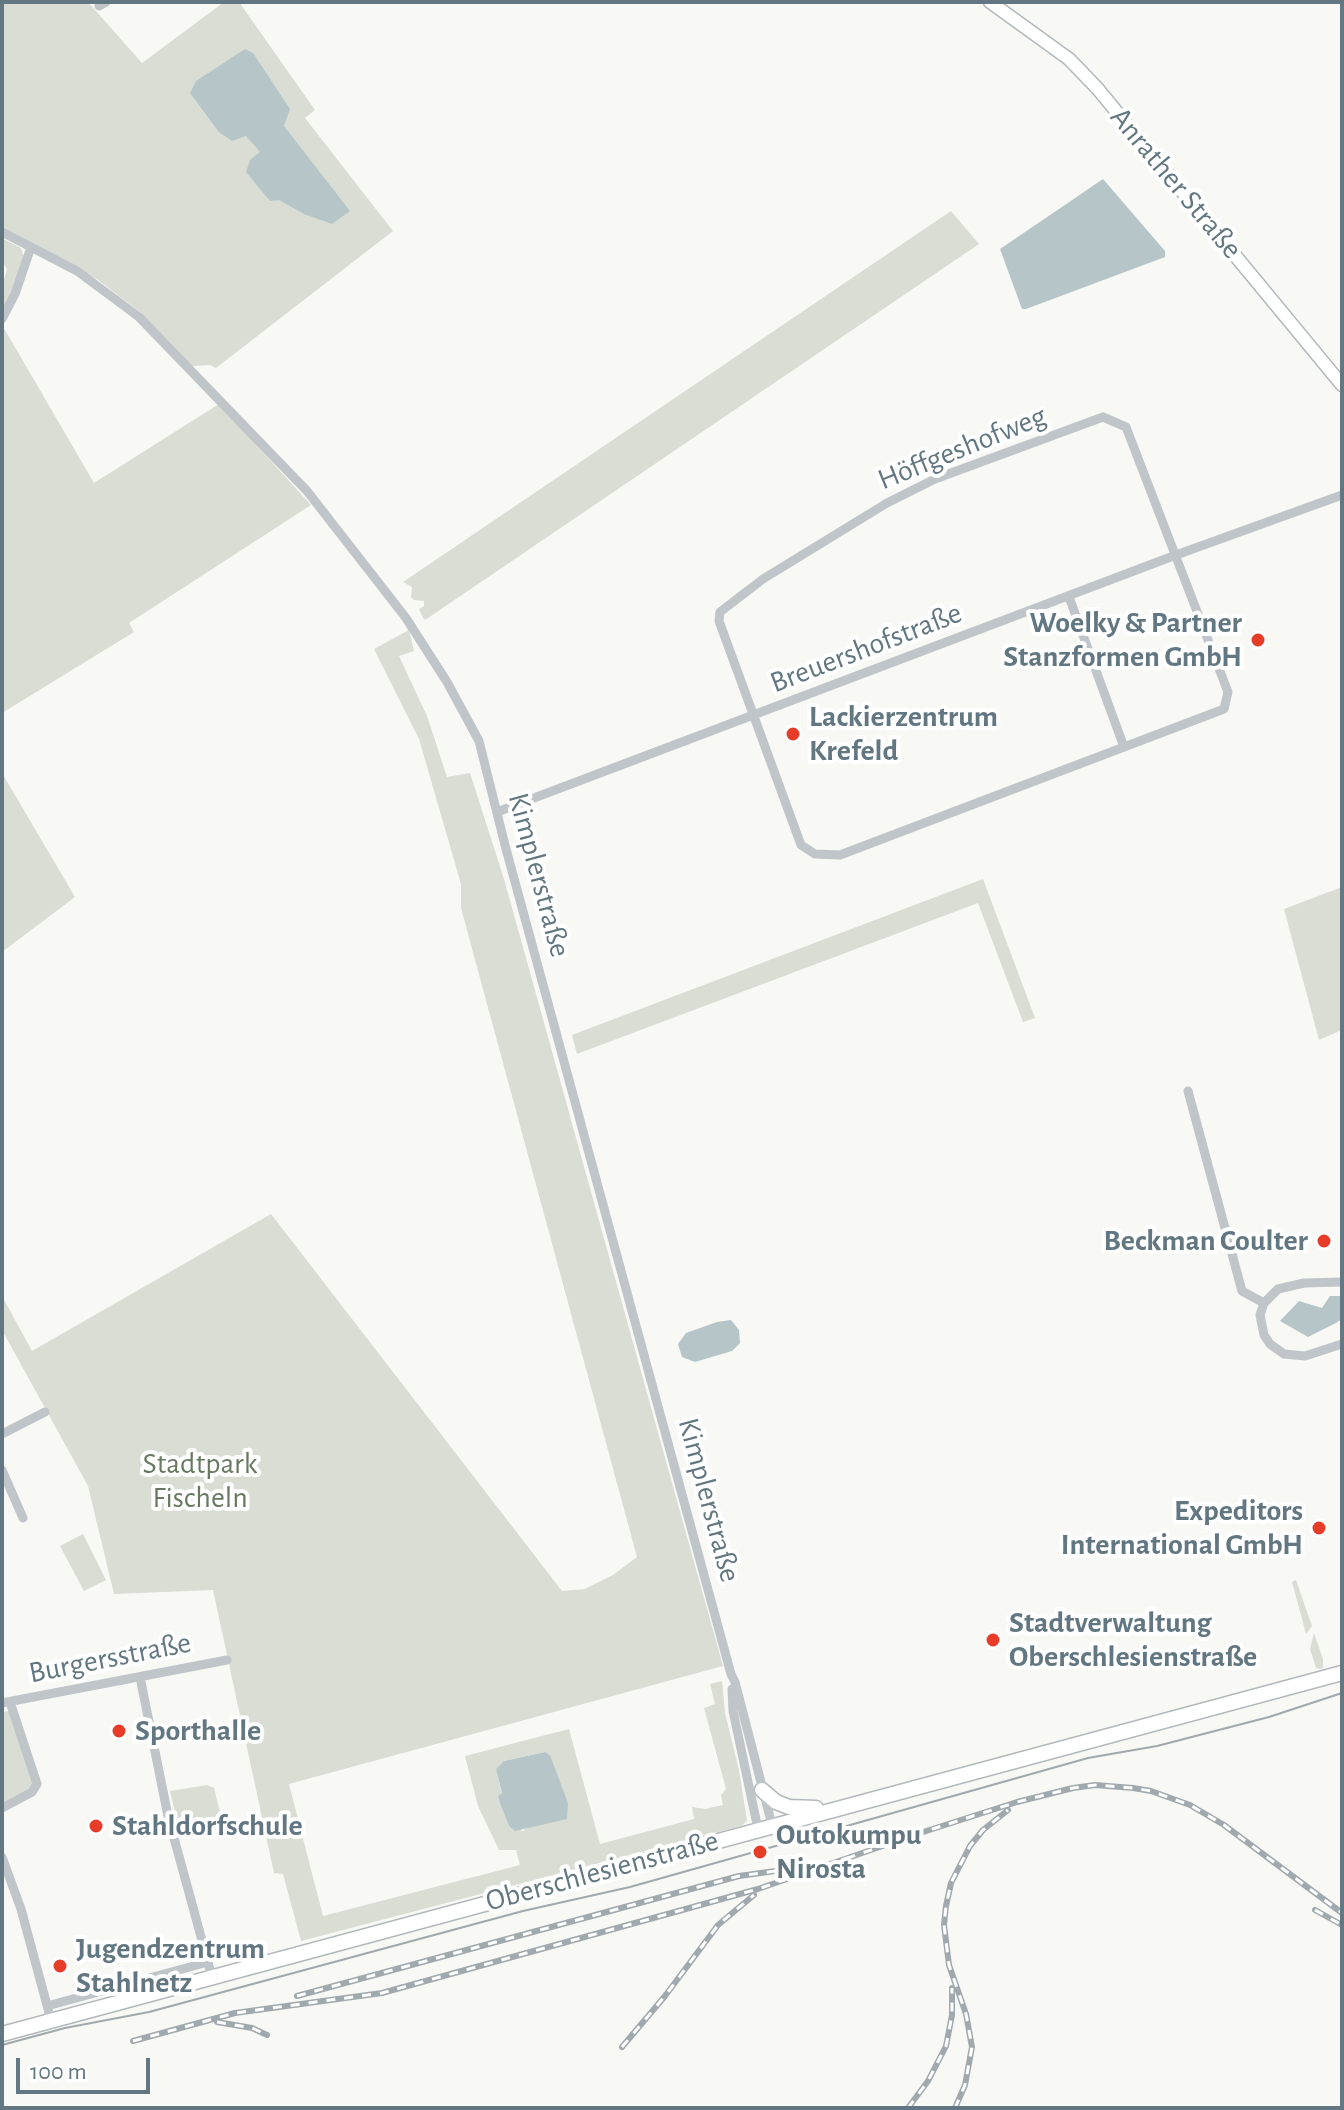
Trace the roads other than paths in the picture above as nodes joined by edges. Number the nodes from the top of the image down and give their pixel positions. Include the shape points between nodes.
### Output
1 (990, 2) edge
2 (2, 232) edge
3 (31, 247) junction
4 (2, 319) edge
5 (1342, 385) edge
6 (1342, 495) edge
7 (1176, 555) junction
8 (1069, 597) junction
9 (754, 715) junction
10 (1124, 747) junction
11 (497, 812) junction
12 (1188, 1091) dead end
13 (1342, 1282) edge
14 (1264, 1303) junction
15 (1342, 1344) edge
16 (45, 1412) dead end
17 (2, 1434) edge
18 (2, 1470) edge
19 (23, 1518) dead end
20 (227, 1660) dead end
21 (1342, 1673) edge
22 (731, 1674) junction
23 (140, 1677) junction
24 (6, 1702) edge
25 (762, 1790) junction
26 (2, 1808) edge
27 (836, 1808) junction
28 (765, 1827) junction
29 (2, 1857) edge
30 (6, 1879) edge
31 (210, 1969) junction
32 (49, 2013) junction
33 (2, 2034) edge

1 - 5 main road, Anrather Straße via 1069,59 1097,88
2 - 3 street, Kimplerstraße
3 - 4 street
3 - 11 street, Kimplerstraße via 96,283 139,317 307,491 392,597 447,682 479,741
6 - 7 street, Breuershofstraße
7 - 8 street, Breuershofstraße
7 - 9 street, Höffgeshofweg via 1126,427 1103,417 935,479 836,533 720,612
7 - 10 street via 1228,692 1224,709
8 - 9 street, Breuershofstraße
8 - 10 street
9 - 10 street via 801,845 815,854 840,855
9 - 11 street, Breuershofstraße
11 - 22 street, Kimplerstraße
12 - 14 street via 1242,1291
13 - 14 street via 1288,1285
14 - 15 street via 1264,1335 1284,1354 1305,1356
16 - 17 street
18 - 19 street
20 - 23 street, Burgersstraße
21 - 27 main road, Oberschlesienstraße
22 - 25 street, Kimplerstraße
22 - 28 street, Kimplerstraße via 733,1711
23 - 24 street, Burgersstraße
23 - 31 street via 168,1816
24 - 26 street via 37,1784
25 - 27 main road via 789,1807
25 - 28 street, Kimplerstraße
27 - 28 main road, Oberschlesienstraße
28 - 31 main road, Oberschlesienstraße
29 - 30 street
30 - 32 street
31 - 32 main road, Oberschlesienstraße
32 - 33 main road, Oberschlesienstraße

